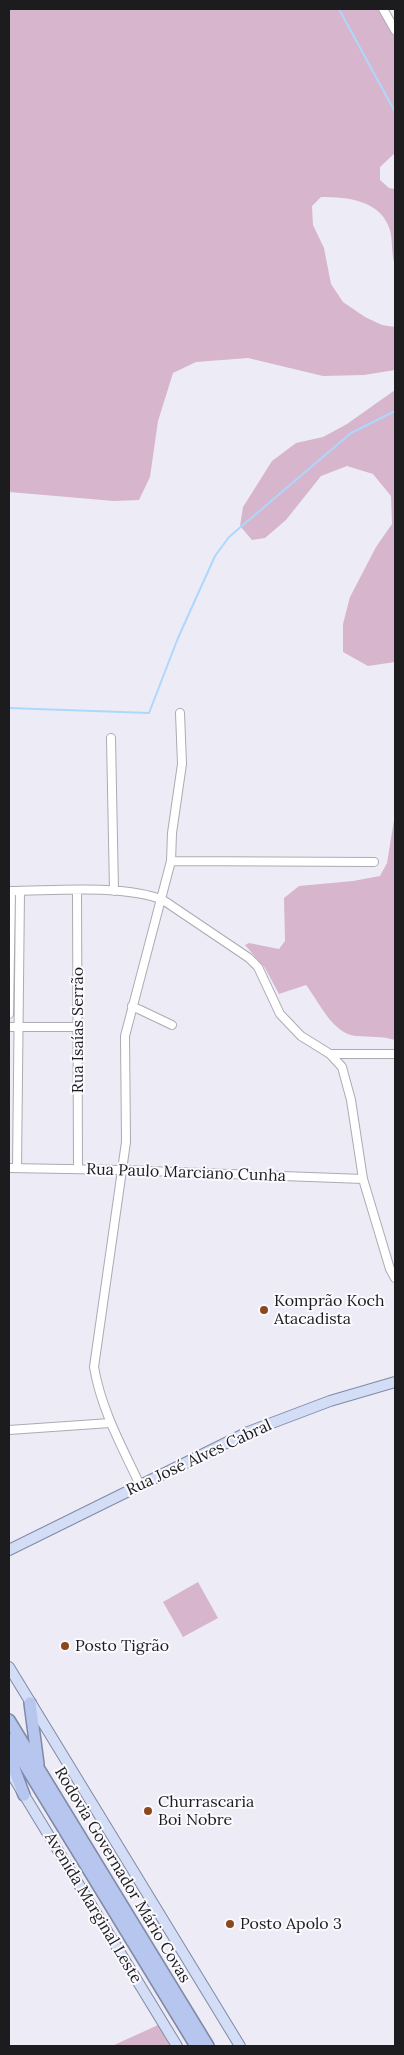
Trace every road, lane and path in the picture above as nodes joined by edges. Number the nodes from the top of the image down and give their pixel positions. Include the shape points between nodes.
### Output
1 (383, 9) edge
2 (395, 30) edge
3 (180, 713) dead end
4 (111, 738) dead end
5 (171, 861) junction
6 (374, 862) dead end
7 (20, 891) junction
8 (77, 891) junction
9 (114, 891) junction
10 (10, 892) edge
11 (162, 900) junction
12 (132, 1006) junction
13 (9, 1014) edge
14 (172, 1025) dead end
15 (9, 1027) edge
16 (19, 1027) junction
17 (78, 1028) junction
18 (330, 1054) junction
19 (395, 1054) edge
20 (13, 1168) edge
21 (78, 1169) junction
22 (123, 1170) junction
23 (362, 1180) junction
24 (395, 1278) edge
25 (395, 1382) edge
26 (110, 1423) junction
27 (9, 1430) edge
28 (140, 1485) junction
29 (9, 1550) edge
30 (9, 1667) edge
31 (30, 1703) junction
32 (9, 1720) edge
33 (9, 1739) edge
34 (9, 1755) edge
35 (38, 1768) junction
36 (9, 1770) edge
37 (24, 1795) junction
38 (177, 2046) edge
39 (196, 2046) edge
40 (208, 2046) edge
41 (240, 2046) edge

1 - 2 street
3 - 5 street via 182,764
4 - 9 street
5 - 6 street
5 - 11 street
7 - 8 street
7 - 10 street
7 - 16 street
8 - 9 street
8 - 17 street, Rua Isaías Serrão
9 - 11 street via 147,894
10 - 13 street
11 - 12 street
11 - 18 street via 249,958 258,967 280,1014 308,1042
12 - 14 street
12 - 22 street via 125,1036 127,1115
15 - 16 street
16 - 17 street
16 - 20 street
17 - 21 street, Rua Isaías Serrão
18 - 19 street
18 - 23 street via 346,1076
20 - 21 street, Rua Paulo Marciano Cunha
21 - 22 street, Rua Paulo Marciano Cunha
22 - 23 street, Rua Paulo Marciano Cunha
22 - 26 street via 94,1367
23 - 24 street
25 - 28 main road, Rua José Alves Cabral via 330,1401 248,1432
26 - 27 street
26 - 28 street
28 - 29 main road, Rua José Alves Cabral
30 - 31 main road
31 - 35 highway
31 - 41 main road
32 - 35 highway, Rodovia Governador Mário Covas
33 - 39 highway, Rodovia Governador Mário Covas
34 - 37 highway
35 - 40 highway, Rodovia Governador Mário Covas
36 - 37 main road, Avenida Marginal Leste
37 - 38 main road, Avenida Marginal Leste

